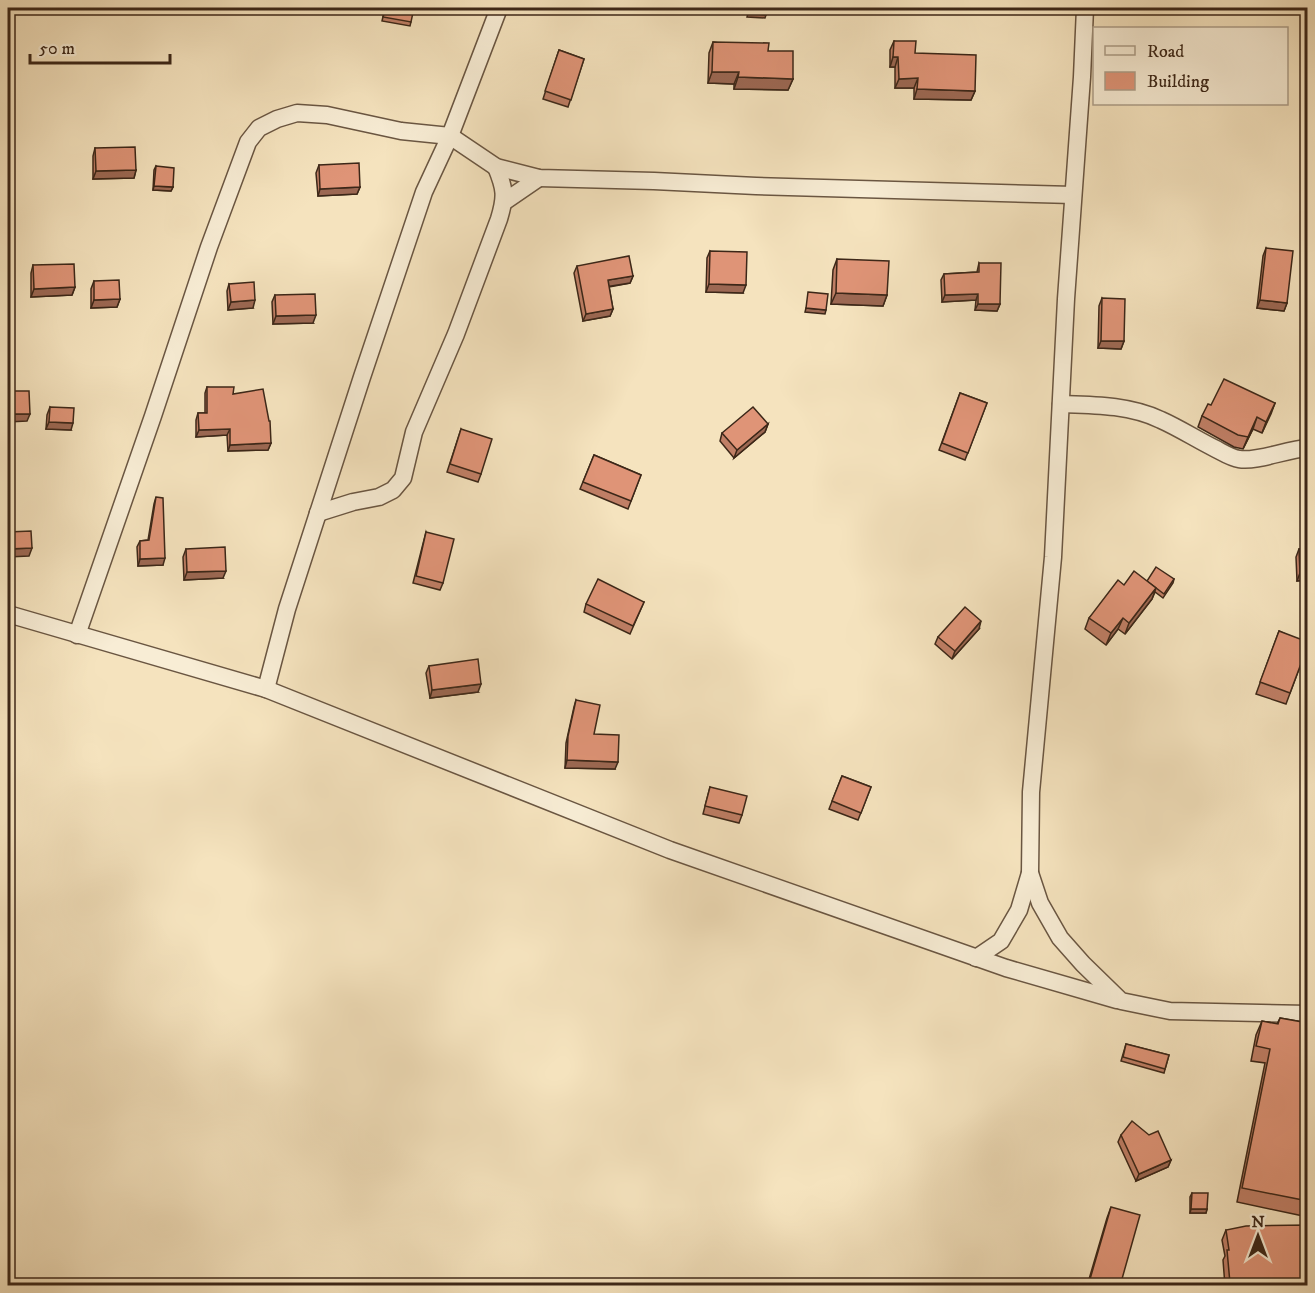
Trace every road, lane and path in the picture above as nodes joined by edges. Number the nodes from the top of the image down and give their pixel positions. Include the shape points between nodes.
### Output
1 (499, 8) edge
2 (1085, 8) edge
3 (450, 136) junction
4 (496, 167) junction
5 (539, 178) junction
6 (1073, 195) junction
7 (504, 202) junction
8 (1061, 404) junction
9 (1308, 448) edge
10 (318, 513) junction
11 (8, 614) edge
12 (77, 635) junction
13 (266, 689) junction
14 (1030, 873) junction
15 (976, 958) junction
16 (1121, 1001) junction
17 (1308, 1014) edge

1 - 3 street
2 - 6 street
3 - 4 street
3 - 10 street via 424,192
3 - 12 street via 297,113 259,129 248,142 208,247
4 - 5 street
4 - 7 street via 503,184
5 - 6 street
5 - 7 street
6 - 8 street
7 - 10 street via 456,334 414,432 402,478 393,490 379,497
8 - 9 street via 1131,410 1160,419 1240,459
8 - 14 street via 1053,557 1031,792
10 - 13 street via 286,609
11 - 12 street
12 - 13 street
13 - 15 street via 670,850
14 - 15 street via 1019,910 1001,941
14 - 16 street via 1040,903 1060,938
15 - 16 street
16 - 17 street via 1170,1011

